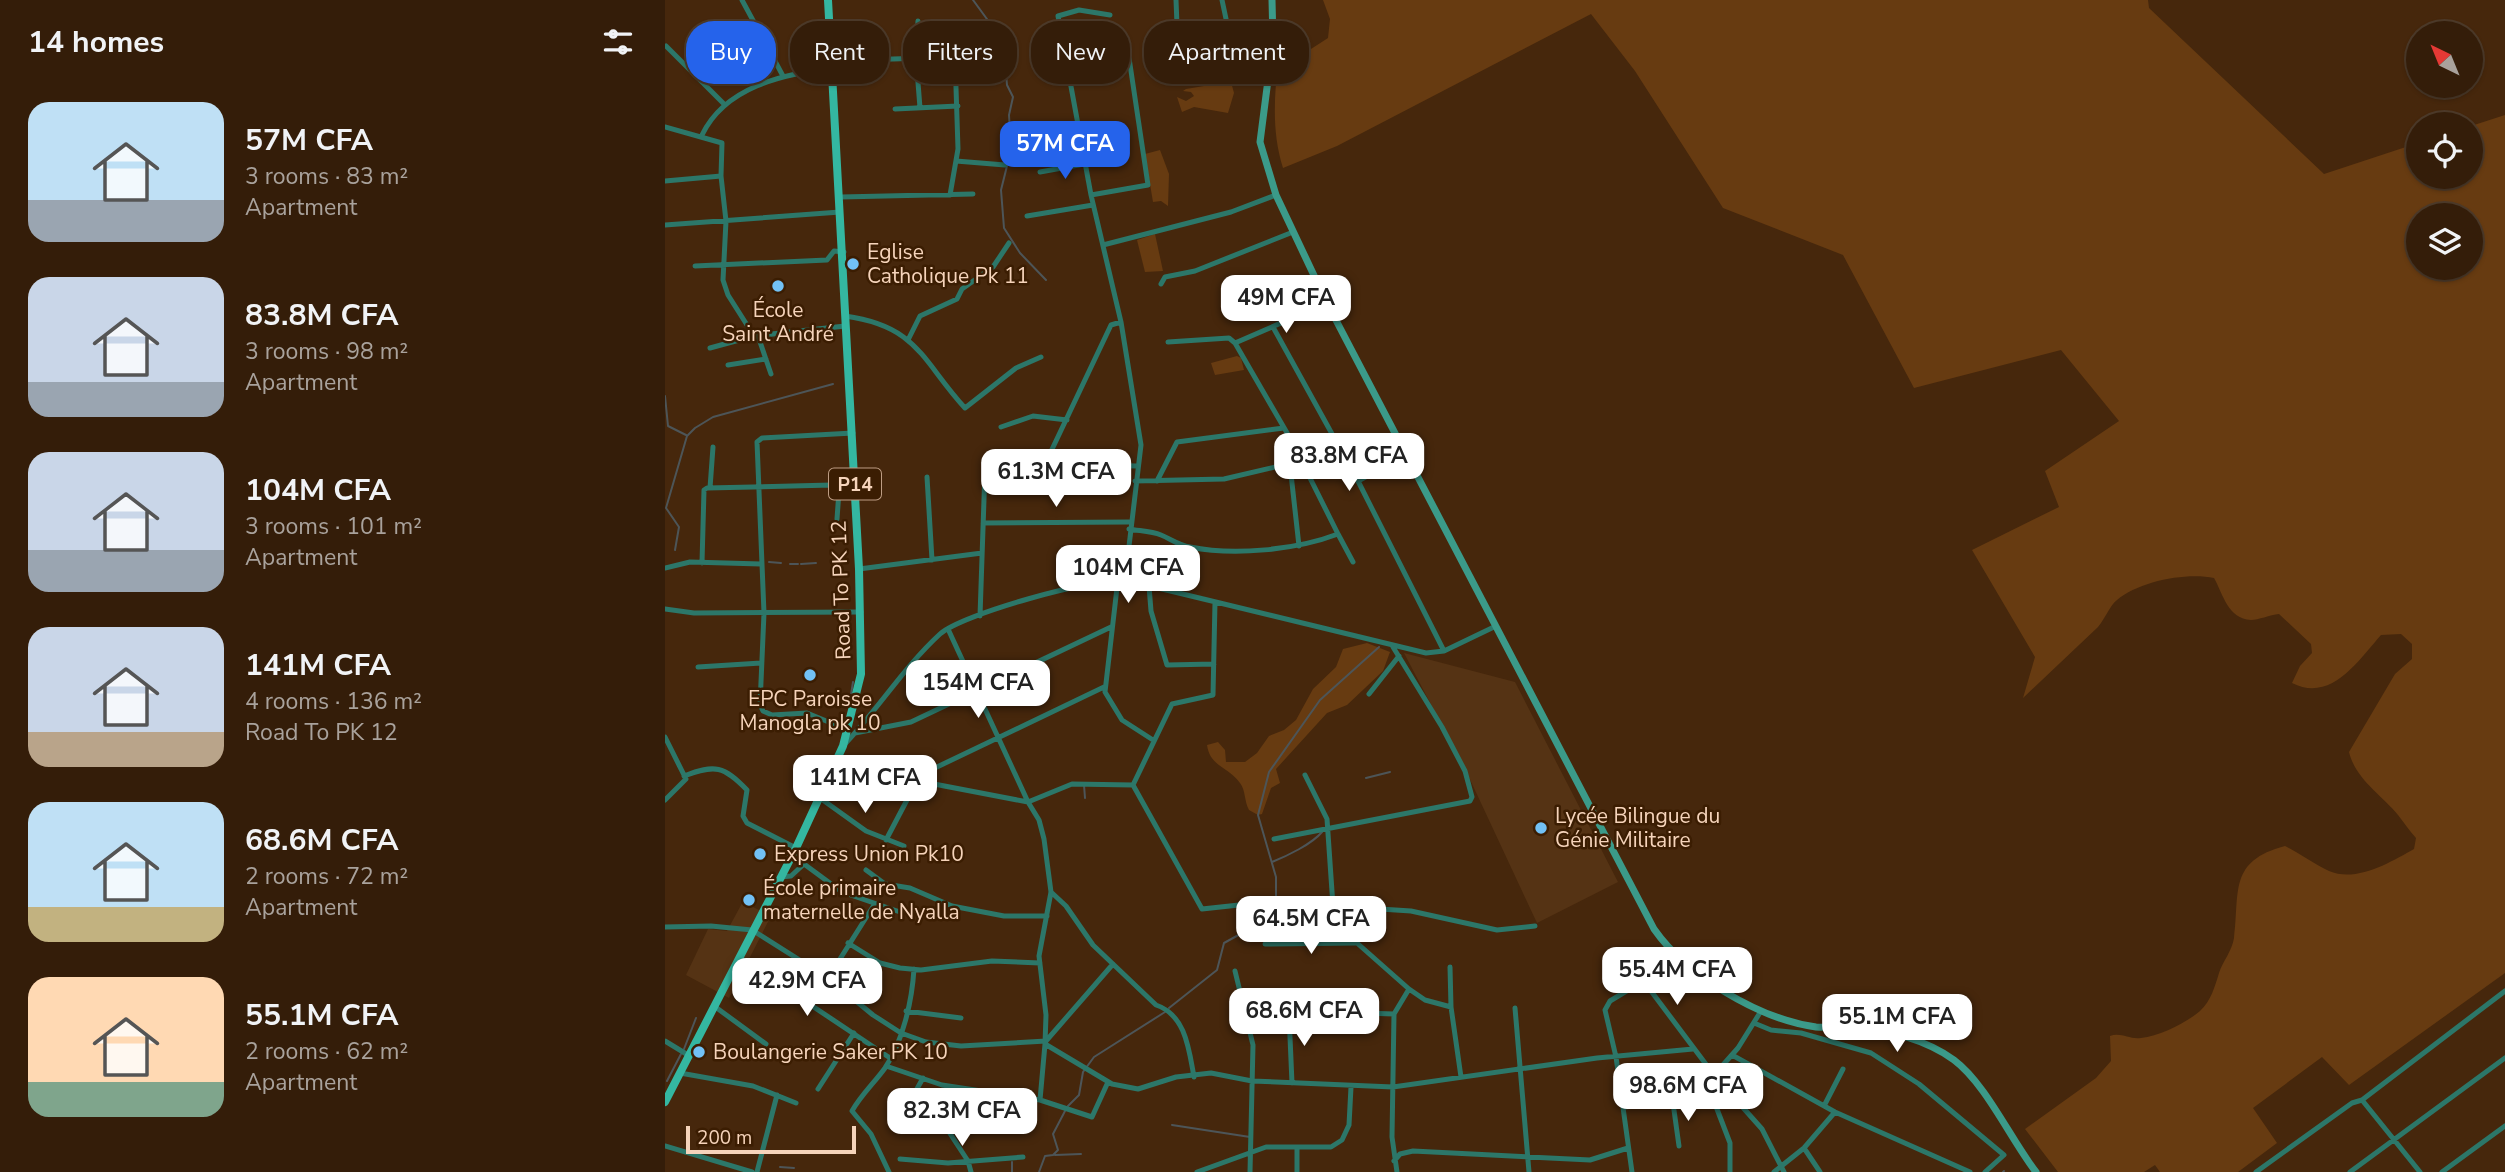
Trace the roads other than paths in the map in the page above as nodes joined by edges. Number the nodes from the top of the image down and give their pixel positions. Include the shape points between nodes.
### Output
1 (742, 0) edge
2 (828, 0) edge
3 (1175, 0) edge
4 (1222, 0) edge
5 (1272, 0) edge
6 (1110, 15) dead end
7 (830, 21) edge
8 (1060, 21) edge
9 (1177, 21) edge
10 (1226, 21) edge
11 (1273, 21) edge
12 (666, 46) edge
13 (1130, 65) edge
14 (790, 74) edge
15 (783, 76) junction
16 (834, 84) edge
17 (919, 84) edge
18 (956, 84) edge
19 (1070, 84) edge
20 (1267, 84) edge
21 (725, 104) junction
22 (957, 106) junction
23 (921, 108) junction
24 (895, 109) dead end
25 (665, 127) edge
26 (702, 135) junction
27 (956, 161) junction
28 (1084, 164) junction
29 (1005, 165) dead end
30 (1040, 173) dead end
31 (721, 176) junction
32 (665, 181) edge
33 (973, 194) dead end
34 (950, 195) junction
35 (1091, 195) junction
36 (1276, 195) junction
37 (841, 197) junction
38 (1093, 205) junction
39 (841, 212) junction
40 (1027, 216) dead end
41 (726, 221) junction
42 (665, 225) edge
43 (1293, 232) junction
44 (1009, 243) dead end
45 (1103, 245) junction
46 (844, 252) junction
47 (724, 265) junction
48 (695, 266) dead end
49 (1161, 284) dead end
50 (1327, 303) junction
51 (845, 321) junction
52 (1121, 322) junction
53 (1273, 327) junction
54 (756, 336) junction
55 (908, 340) junction
56 (1168, 342) dead end
57 (1235, 343) junction
58 (710, 348) dead end
59 (1041, 357) dead end
60 (766, 359) junction
61 (728, 365) dead end
62 (771, 374) dead end
63 (1067, 420) junction
64 (1001, 427) dead end
65 (1284, 428) junction
66 (853, 433) junction
67 (713, 447) dead end
68 (1050, 454) junction
69 (1407, 455) junction
70 (1301, 461) junction
71 (1290, 465) junction
72 (1137, 466) junction
73 (927, 477) dead end
74 (1135, 481) junction
75 (1157, 481) junction
76 (1358, 481) junction
77 (757, 485) junction
78 (710, 488) junction
79 (837, 519) dead end
80 (983, 523) junction
81 (1129, 525) junction
82 (1338, 534) junction
83 (1299, 546) junction
84 (982, 554) junction
85 (932, 560) junction
86 (1353, 562) dead end
87 (702, 563) junction
88 (761, 564) junction
89 (665, 568) edge
90 (859, 569) junction
91 (1121, 580) junction
92 (1149, 586) junction
93 (1215, 602) junction
94 (665, 609) edge
95 (861, 612) junction
96 (764, 613) junction
97 (980, 617) junction
98 (1496, 625) junction
99 (1111, 627) junction
100 (948, 629) junction
101 (1393, 647) junction
102 (1444, 650) junction
103 (1399, 656) junction
104 (761, 663) junction
105 (1214, 664) junction
106 (698, 667) dead end
107 (1104, 687) junction
108 (977, 688) junction
109 (1369, 694) dead end
110 (852, 731) junction
111 (1000, 736) junction
112 (665, 737) edge
113 (1153, 740) junction
114 (835, 765) junction
115 (1305, 775) dead end
116 (684, 776) junction
117 (916, 778) junction
118 (1133, 785) junction
119 (820, 798) junction
120 (665, 800) edge
121 (1028, 802) junction
122 (1328, 828) junction
123 (1274, 839) dead end
124 (885, 840) junction
125 (904, 846) dead end
126 (796, 848) junction
127 (866, 870) dead end
128 (780, 877) junction
129 (1051, 892) junction
130 (874, 905) junction
131 (1239, 905) dead end
132 (1333, 906) junction
133 (900, 912) dead end
134 (1047, 916) junction
135 (1535, 926) dead end
136 (665, 927) edge
137 (752, 930) junction
138 (848, 943) junction
139 (1357, 943) junction
140 (1265, 944) dead end
141 (739, 957) junction
142 (1681, 958) junction
143 (1040, 964) junction
144 (1113, 964) junction
145 (1450, 967) dead end
146 (914, 970) junction
147 (1235, 971) dead end
148 (828, 978) junction
149 (1642, 979) junction
150 (1409, 989) junction
151 (2505, 991) edge
152 (714, 1006) junction
153 (1451, 1007) junction
154 (1515, 1008) dead end
155 (1761, 1011) junction
156 (906, 1012) junction
157 (1289, 1014) junction
158 (1394, 1014) junction
159 (961, 1018) dead end
160 (1249, 1018) junction
161 (1754, 1023) junction
162 (854, 1033) junction
163 (901, 1033) junction
164 (665, 1041) edge
165 (1046, 1042) junction
166 (767, 1044) dead end
167 (1693, 1049) junction
168 (688, 1055) junction
169 (1732, 1055) junction
170 (1616, 1057) junction
171 (890, 1058) junction
172 (2505, 1058) edge
173 (886, 1066) junction
174 (1520, 1069) junction
175 (1843, 1069) dead end
176 (680, 1073) junction
177 (1714, 1075) junction
178 (1194, 1077) junction
179 (1461, 1077) junction
180 (923, 1079) junction
181 (1252, 1081) junction
182 (1108, 1082) junction
183 (1292, 1083) junction
184 (669, 1085) edge
185 (1352, 1087) junction
186 (1393, 1087) junction
187 (1726, 1088) junction
188 (818, 1089) dead end
189 (777, 1095) junction
190 (1712, 1096) junction
191 (1040, 1100) junction
192 (2362, 1100) junction
193 (665, 1102) edge
194 (796, 1102) dead end
195 (1673, 1103) junction
196 (1824, 1106) junction
197 (1625, 1107) junction
198 (1835, 1112) junction
199 (2505, 1126) edge
200 (2395, 1139) junction
201 (665, 1146) edge
202 (1679, 1146) dead end
203 (1297, 1148) junction
204 (1628, 1148) junction
205 (1804, 1148) junction
206 (1249, 1153) junction
207 (1023, 1157) dead end
208 (1527, 1157) junction
209 (900, 1159) dead end
210 (968, 1161) junction
211 (1394, 1161) junction
212 (1783, 1170) edge
213 (754, 1172) edge
214 (889, 1172) edge
215 (971, 1172) edge
216 (1197, 1172) edge
217 (1251, 1172) edge
218 (1297, 1172) edge
219 (1397, 1172) edge
220 (1529, 1172) edge
221 (1632, 1172) edge
222 (1730, 1172) edge
223 (1774, 1172) edge
224 (1820, 1172) edge
225 (1970, 1172) edge
226 (1986, 1172) edge
227 (2036, 1172) edge
228 (2256, 1172) edge
229 (2350, 1172) edge
230 (2420, 1172) edge
231 (2442, 1172) edge

1 - 15 street
2 - 7 main road, Road To PK 12 / P14
3 - 9 street
4 - 10 street
5 - 11 main road
6 - 8 street via 1079,10 1059,13
12 - 21 street
13 - 35 street via 1147,185
14 - 15 street
15 - 21 street
16 - 37 main road, Road To PK 12 / P14
17 - 23 street
18 - 22 street
19 - 28 street
20 - 36 main road via 1260,142
21 - 26 street via 710,117
22 - 23 street
22 - 27 street
23 - 24 street
25 - 26 street
26 - 31 street via 722,143
27 - 29 street
27 - 34 street
28 - 30 street
28 - 35 street
31 - 32 street
31 - 41 street
33 - 34 street
34 - 37 street
35 - 38 street
36 - 43 main road
36 - 45 street via 1231,212
37 - 39 main road, Road To PK 12 / P14
38 - 40 street
38 - 45 street
39 - 41 street
39 - 46 main road, Road To PK 12 / P14
41 - 42 street
41 - 47 street
43 - 49 street via 1195,271 1165,277
43 - 50 main road
44 - 55 street via 993,267 962,289 957,299 920,316
45 - 52 street
46 - 47 street via 834,251 827,260
46 - 51 main road, Road To PK 12 / P14
47 - 48 street
47 - 54 street via 725,287
50 - 53 street
50 - 69 main road
51 - 54 street
51 - 55 street via 886,325
51 - 66 main road, Road To PK 12 / P14
52 - 63 street via 1111,325
52 - 72 street via 1141,444
53 - 57 street
53 - 76 street
54 - 58 street
54 - 60 street
55 - 59 street via 965,408 1016,368
56 - 57 street via 1229,338
57 - 65 street
60 - 61 street
60 - 62 street
63 - 64 street via 1033,416
63 - 68 street
65 - 70 street
65 - 75 street via 1177,442
66 - 77 street via 759,439
66 - 90 main road, Road To PK 12 / P14
67 - 78 street
68 - 72 street via 1084,465
68 - 80 street via 1041,465 986,467
69 - 76 street
69 - 98 main road
70 - 71 street
70 - 82 street
71 - 75 street via 1224,479
71 - 83 street
72 - 74 street
73 - 85 street
74 - 75 street
74 - 81 street
76 - 102 street
77 - 78 street
77 - 79 street via 835,486 839,491
77 - 88 street
78 - 87 street via 704,490
80 - 81 street
80 - 84 street
81 - 83 street via 1192,548
81 - 91 street
82 - 83 street
82 - 86 street
84 - 85 street
84 - 97 street
85 - 90 street
87 - 88 street
87 - 89 street
88 - 96 street
90 - 95 main road, Road To PK 12 / P14
91 - 92 street
91 - 97 street via 1079,584
91 - 99 street
92 - 93 street
92 - 105 street via 1151,611 1167,665
93 - 101 street
93 - 105 street
94 - 96 street
95 - 96 street
95 - 110 main road, Road To PK 12 / P14 via 861,674
96 - 104 street
97 - 100 street
98 - 102 street
98 - 142 main road via 1654,929
99 - 107 street
99 - 108 street
100 - 108 street
100 - 110 street
101 - 102 street via 1426,653
101 - 103 street
103 - 109 street
103 - 122 street via 1448,738 1472,797 1467,803
104 - 106 street
104 - 110 street via 762,711 772,715 807,713
105 - 113 street via 1213,695 1172,704
107 - 111 street
107 - 113 street via 1122,720
108 - 110 street via 911,722
108 - 111 street
110 - 114 main road, Road To PK 12 / P14
111 - 117 street
111 - 121 street
112 - 116 street
113 - 118 street
114 - 117 street
114 - 119 main road, Road To PK 12 / P14
115 - 122 street
116 - 120 street via 684,784
116 - 126 street via 710,767 727,772 747,790 743,816 747,823
117 - 121 street
117 - 124 street
118 - 121 street via 1072,784
118 - 131 street via 1202,909
119 - 124 street via 844,818
119 - 126 main road, Road To PK 12 / P14
121 - 129 street via 1042,830
122 - 123 street
122 - 132 street
124 - 125 street
126 - 128 main road, Road To PK 12 / P14
127 - 134 street via 885,884 910,887 952,906 1004,916
128 - 130 street via 791,876 804,864 842,892
128 - 137 main road, Road To PK 12 / P14
129 - 134 street
129 - 144 street
130 - 133 street
130 - 138 street
132 - 135 street via 1406,910 1497,930
132 - 139 street
134 - 143 street
136 - 137 street
137 - 141 main road, Road To PK 12 / P14
137 - 148 street
138 - 146 street via 880,963
138 - 148 street
139 - 140 street
139 - 150 street
141 - 152 main road, P14
141 - 162 street
142 - 149 street
142 - 155 main road via 1731,996
143 - 146 street via 992,961
143 - 165 street
144 - 165 street
144 - 178 street via 1168,1011 1185,1032
145 - 153 street
146 - 156 street
147 - 160 street
148 - 163 street
149 - 167 street
149 - 170 street via 1606,1005
150 - 153 street via 1425,1000
150 - 158 street
151 - 192 street
152 - 166 street
152 - 168 main road, P14
153 - 179 street
154 - 174 street
155 - 161 street
155 - 227 main road via 1811,1026 1886,1032 1952,1059 1991,1105
156 - 159 street
156 - 163 street
157 - 158 street
157 - 160 street
157 - 183 street
158 - 186 street
160 - 181 street
161 - 169 street
161 - 226 street via 1871,1053 1919,1084 2004,1155
162 - 171 street
162 - 188 street
163 - 165 street via 954,1046
163 - 171 street
164 - 168 street
165 - 182 street
165 - 191 street
167 - 170 street
167 - 177 street
168 - 176 main road, P14
169 - 177 street
169 - 196 street
170 - 174 street
170 - 197 street
171 - 173 street
172 - 200 street
173 - 180 street
173 - 214 street via 852,1111 871,1134
174 - 179 street
174 - 208 street
175 - 196 street
176 - 184 main road, P14
176 - 189 street
177 - 187 street
178 - 181 street via 1211,1073
178 - 182 street via 1176,1077 1138,1089
179 - 186 street
180 - 191 street
180 - 210 street via 908,1105 946,1129
181 - 183 street
181 - 206 street
182 - 191 street via 1093,1117
183 - 185 street
184 - 193 main road, P14
185 - 186 street
185 - 203 street via 1350,1120 1342,1140 1322,1149
186 - 211 street
187 - 190 street
187 - 212 street via 1762,1129
189 - 194 street
189 - 213 street
190 - 195 street
190 - 222 street via 1730,1143
192 - 200 street
192 - 228 street
195 - 197 street
195 - 202 street
196 - 198 street
197 - 204 street
198 - 205 street
198 - 225 street
199 - 231 street
200 - 229 street
200 - 230 street
201 - 213 street
203 - 206 street via 1272,1146
203 - 218 street
204 - 208 street via 1590,1160
204 - 221 street
205 - 212 street
205 - 224 street
206 - 216 street
206 - 217 street
207 - 210 street
208 - 211 street via 1413,1151
208 - 220 street
209 - 210 street
210 - 215 street
211 - 219 street
212 - 223 street

